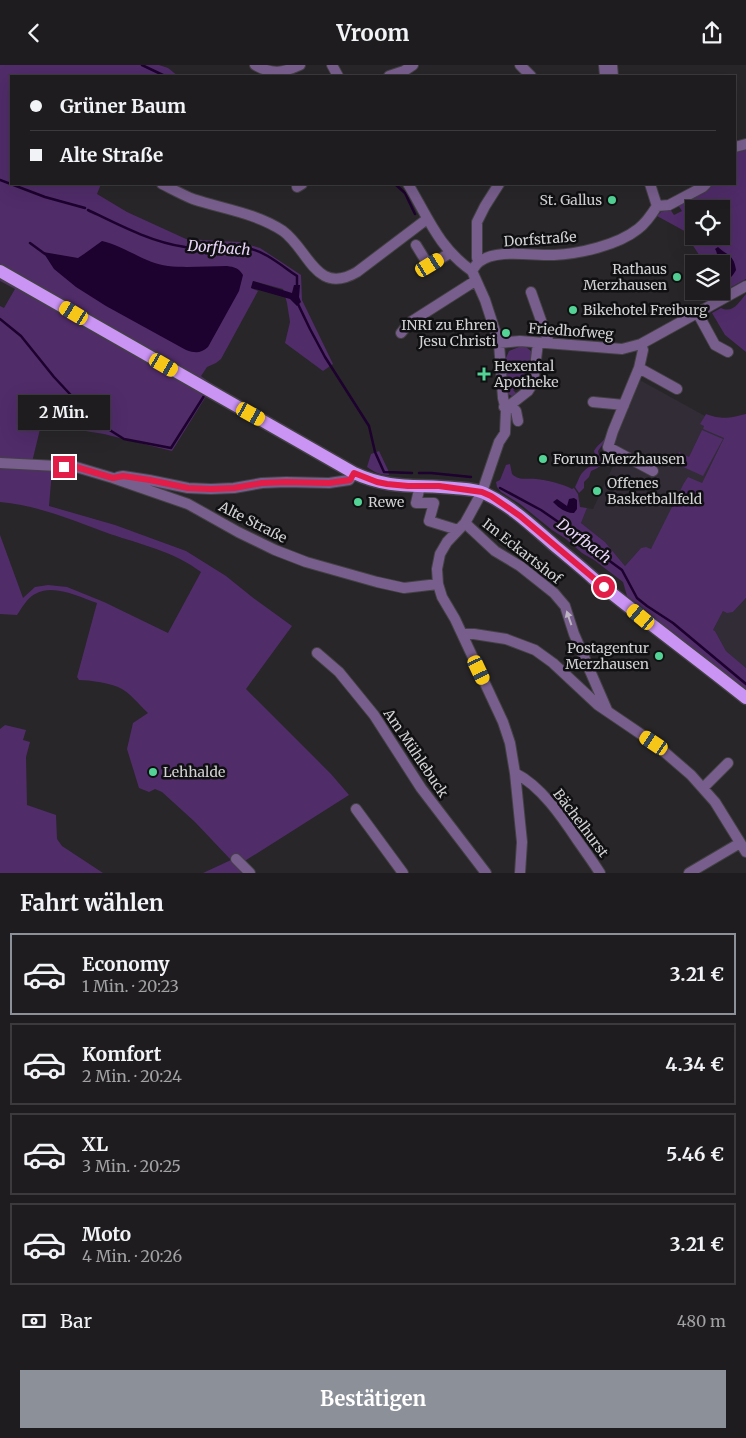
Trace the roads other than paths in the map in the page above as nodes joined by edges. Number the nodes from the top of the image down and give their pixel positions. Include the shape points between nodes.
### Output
1 (255, 65) edge
2 (300, 65) edge
3 (413, 65) edge
4 (520, 65) edge
5 (392, 75) edge
6 (530, 75) edge
7 (164, 185) edge
8 (409, 185) edge
9 (498, 185) edge
10 (650, 185) edge
11 (705, 185) edge
12 (657, 206) junction
13 (427, 219) junction
14 (416, 245) dead end
15 (450, 253) junction
16 (480, 261) junction
17 (0, 271) edge
18 (473, 276) junction
19 (746, 286) edge
20 (531, 292) dead end
21 (697, 313) junction
22 (401, 333) dead end
23 (499, 343) junction
24 (538, 343) junction
25 (549, 343) junction
26 (641, 344) junction
27 (728, 352) dead end
28 (639, 368) junction
29 (677, 389) dead end
30 (593, 402) dead end
31 (624, 405) junction
32 (507, 406) junction
33 (518, 421) dead end
34 (0, 463) edge
35 (653, 471) dead end
36 (354, 473) junction
37 (113, 478) junction
38 (420, 486) junction
39 (482, 492) junction
40 (462, 526) junction
41 (438, 584) junction
42 (462, 634) junction
43 (318, 653) dead end
44 (746, 698) edge
45 (608, 711) junction
46 (728, 763) dead end
47 (515, 773) junction
48 (703, 788) junction
49 (356, 809) dead end
50 (740, 843) junction
51 (746, 852) edge
52 (236, 859) dead end
53 (250, 873) edge
54 (403, 873) edge
55 (486, 873) edge
56 (520, 873) edge
57 (600, 873) edge
58 (688, 873) edge

1 - 2 street via 277,73
3 - 5 street
4 - 6 street
7 - 13 street via 192,198 272,224 292,239 314,268 335,280 356,272
8 - 13 street
9 - 16 street via 477,222 477,258
10 - 12 street
11 - 12 street via 669,205
12 - 16 street, Dorfstraße via 639,229 612,243 573,253 514,253
13 - 15 street
14 - 15 street via 430,265
15 - 18 street
16 - 18 street
17 - 36 main road
18 - 22 street via 409,323
18 - 23 street
19 - 21 street, Friedhofweg
20 - 25 street
21 - 26 street, Friedhofweg
21 - 27 street via 716,345
23 - 24 street, Friedhofweg
23 - 32 street
24 - 25 street, Friedhofweg
24 - 32 street via 533,383 528,391
25 - 26 street, Friedhofweg via 622,349
26 - 28 street
28 - 29 street
28 - 31 street
30 - 31 street
31 - 35 street via 608,447
32 - 33 street via 516,411
32 - 39 street via 505,433
34 - 37 street, Alte Straße via 76,467
36 - 37 street via 350,480 329,483 262,483 211,489 123,476
36 - 38 main road via 377,482
37 - 41 street, Alte Straße via 188,504 238,532 306,562 404,588
38 - 39 main road
38 - 40 street via 416,503 434,503 429,521
39 - 40 street
39 - 44 main road via 520,516 604,587
40 - 41 street via 440,554
45 -> 40 street, Im Eckartshof via 574,635 565,606 520,566
41 - 42 street
42 - 45 street via 493,636 535,650
42 - 47 street via 503,722
43 - 55 street, Am Mühlebuck via 339,672 374,715 421,788
45 - 48 street via 654,743
46 - 48 street
47 - 56 street via 522,842
47 - 57 street, Bächelhurst via 558,811
48 - 50 street
49 - 54 street
50 - 51 street
50 - 58 street
52 - 53 street

